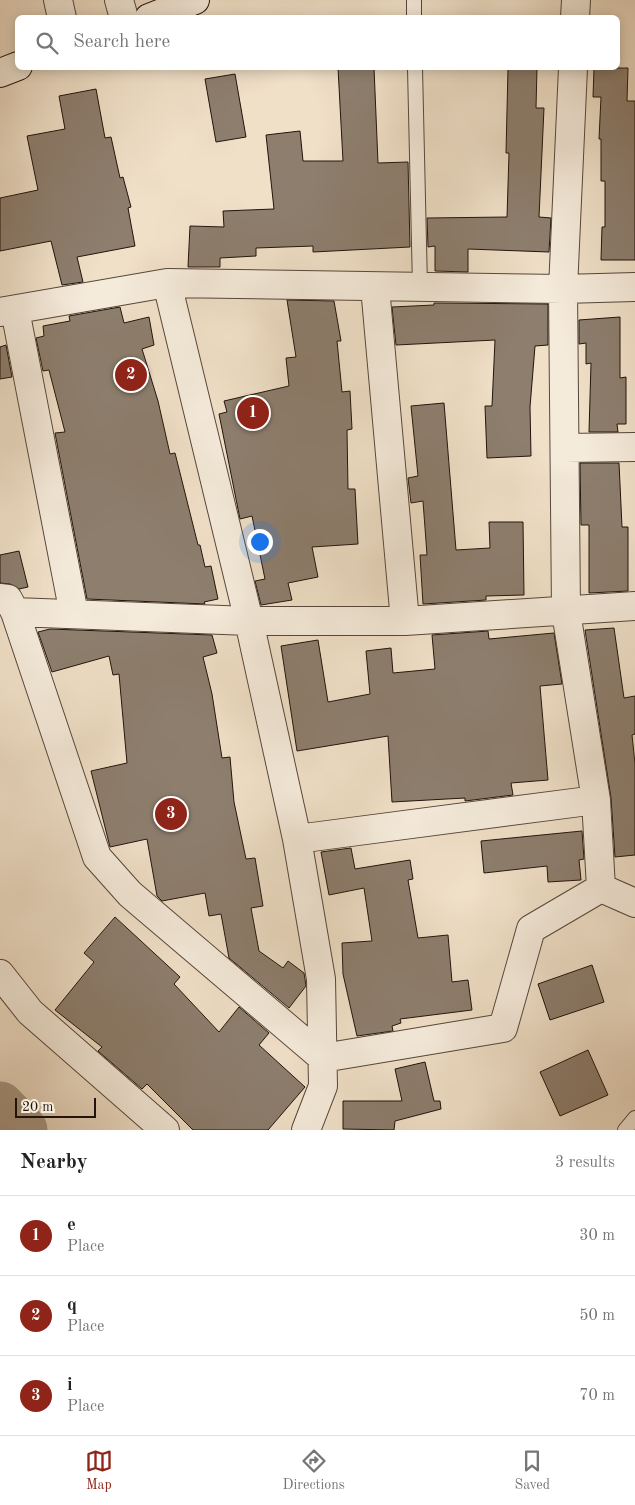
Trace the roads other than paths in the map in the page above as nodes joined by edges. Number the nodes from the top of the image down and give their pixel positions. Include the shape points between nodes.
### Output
1 (58, 0) edge
2 (119, 0) edge
3 (194, 0) edge
4 (414, 0) edge
5 (576, 0) edge
6 (61, 15) edge
7 (123, 15) edge
8 (156, 15) edge
9 (414, 15) edge
10 (575, 15) edge
11 (15, 67) edge
12 (415, 70) edge
13 (573, 70) edge
14 (0, 73) edge
15 (167, 284) junction
16 (375, 286) junction
17 (420, 287) junction
18 (635, 287) edge
19 (563, 289) junction
20 (8, 311) edge
21 (635, 447) edge
22 (565, 448) junction
23 (7, 605) edge
24 (635, 606) edge
25 (566, 612) junction
26 (74, 614) junction
27 (249, 621) junction
28 (405, 621) junction
29 (596, 800) junction
30 (297, 839) junction
31 (601, 888) junction
32 (635, 903) edge
33 (0, 974) edge
34 (323, 1058) junction
35 (635, 1118) edge
36 (165, 1130) edge
37 (306, 1130) edge
38 (625, 1130) edge

1 - 6 street
2 - 7 street
3 - 8 street
4 - 9 lane
5 - 10 street
11 - 14 street
12 - 17 lane
13 - 19 street
15 - 16 street
15 - 20 street
15 - 27 street
16 - 17 street
16 - 28 street
17 - 19 street
18 - 19 street
19 - 22 street
20 - 26 street
21 - 22 street
22 - 25 street
23 - 26 street
23 - 34 street via 97,857 130,894
24 - 25 street
25 - 28 street
25 - 29 street
26 - 27 street
27 - 28 street
27 - 30 street
29 - 30 street
29 - 31 street
30 - 34 street via 321,979
31 - 32 street
31 - 34 street via 531,929 503,1028
33 - 36 street via 30,1012
34 - 37 street via 323,1086
35 - 38 lane

